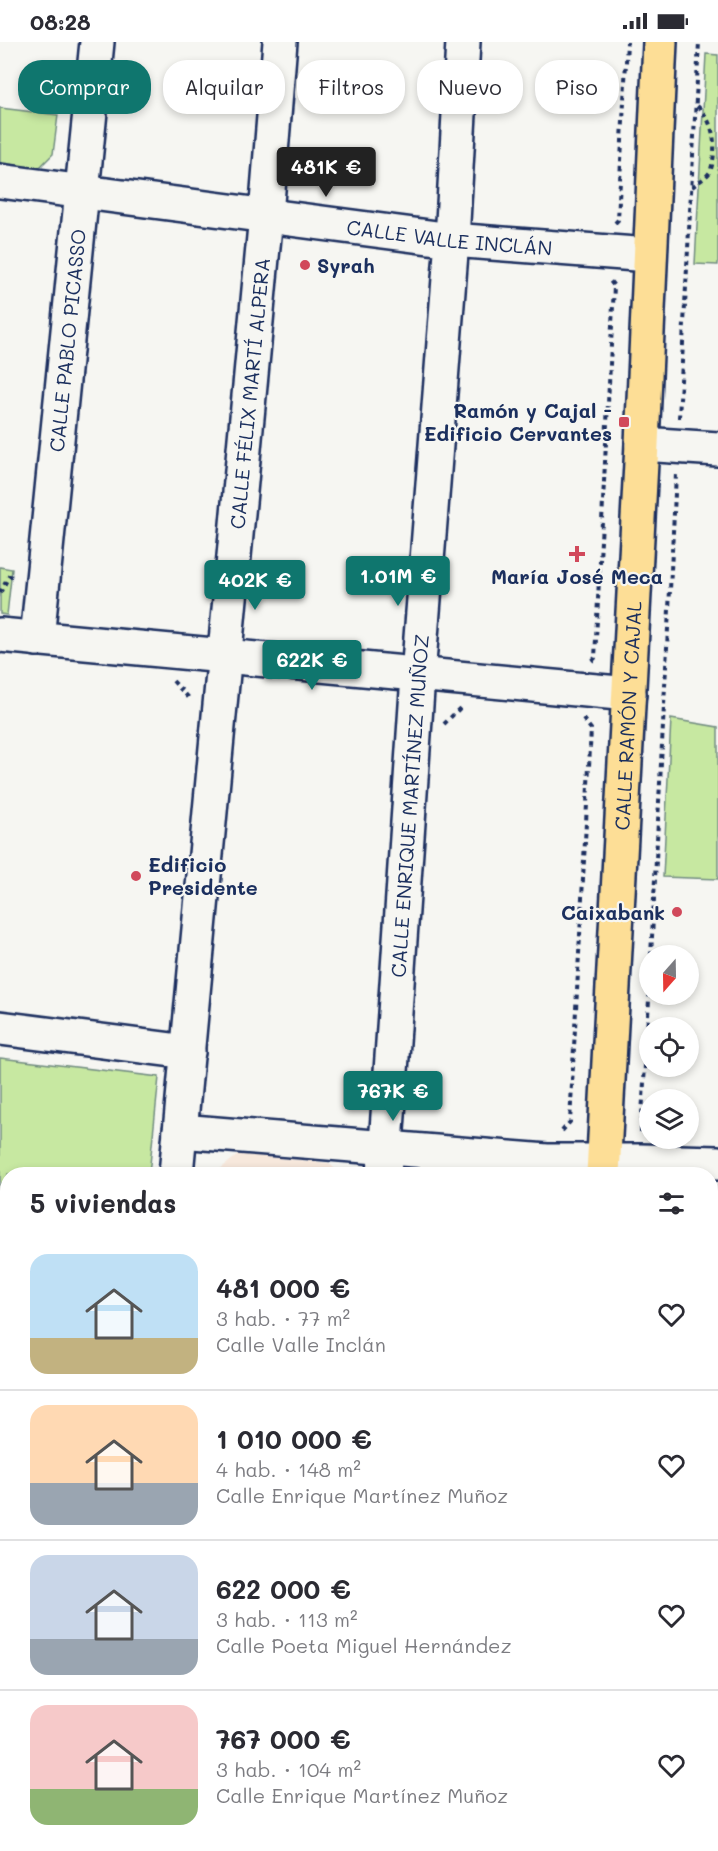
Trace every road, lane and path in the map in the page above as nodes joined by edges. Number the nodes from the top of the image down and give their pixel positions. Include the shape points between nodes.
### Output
1 (97, 42) edge
2 (280, 42) edge
3 (463, 42) edge
4 (627, 42) edge
5 (660, 42) edge
6 (699, 42) edge
7 (696, 105) junction
8 (717, 162) edge
9 (0, 181) edge
10 (691, 187) junction
11 (81, 190) junction
12 (266, 215) junction
13 (452, 240) junction
14 (598, 251) junction
15 (649, 255) junction
16 (642, 444) junction
17 (678, 446) junction
18 (718, 449) edge
19 (0, 635) edge
20 (37, 639) junction
21 (225, 657) junction
22 (418, 676) junction
23 (575, 691) junction
24 (629, 694) junction
25 (652, 945) edge
26 (649, 1005) edge
27 (0, 1028) edge
28 (188, 1052) junction
29 (180, 1131) junction
30 (385, 1161) edge
31 (547, 1161) junction
32 (640, 1161) junction
33 (718, 1163) edge
34 (177, 1167) edge
35 (596, 1167) edge
36 (604, 1167) edge
37 (609, 1167) edge

1 - 11 street, CALLE PABLO PICASSO
2 - 12 street, CALLE FÉLIX MARTÍ ALPERA
3 - 13 street, CALLE ENRIQUE MARTÍNEZ MUÑOZ
4 - 14 path via 618,220 599,238
5 - 15 main road, CALLE RAMÓN Y CAJAL
6 - 7 path
7 - 8 path via 713,128
7 - 10 path
8 - 10 path
9 - 11 street, CALLE VALLE INCLÁN
10 - 17 path
11 - 12 street, CALLE VALLE INCLÁN
11 - 20 street, CALLE PABLO PICASSO
12 - 13 street, CALLE VALLE INCLÁN
12 - 21 street, CALLE FÉLIX MARTÍ ALPERA
13 - 14 street, CALLE VALLE INCLÁN
13 - 22 street, CALLE ENRIQUE MARTÍNEZ MUÑOZ
14 - 15 street, CALLE VALLE INCLÁN
14 - 23 path via 597,264 614,286 595,658 576,678
15 - 16 main road, CALLE RAMÓN Y CAJAL
16 - 17 street
16 - 24 main road, CALLE RAMÓN Y CAJAL
17 - 18 street
17 - 25 path
19 - 20 street
20 - 21 street
21 - 22 street
21 - 28 street, CALLE FÉLIX MARTÍ ALPERA
22 - 23 street
22 - 30 street, CALLE ENRIQUE MARTÍNEZ MUÑOZ
23 - 24 street
23 - 31 path via 574,707 591,729 570,1122 548,1146
24 - 36 main road, CALLE RAMÓN Y CAJAL
26 - 32 path
27 - 28 street
28 - 29 street, CALLE FÉLIX MARTÍ ALPERA
29 - 30 street
29 - 34 street, CALLE FÉLIX MARTÍ ALPERA
30 - 31 street
31 - 35 street
32 - 33 street
32 - 37 street

